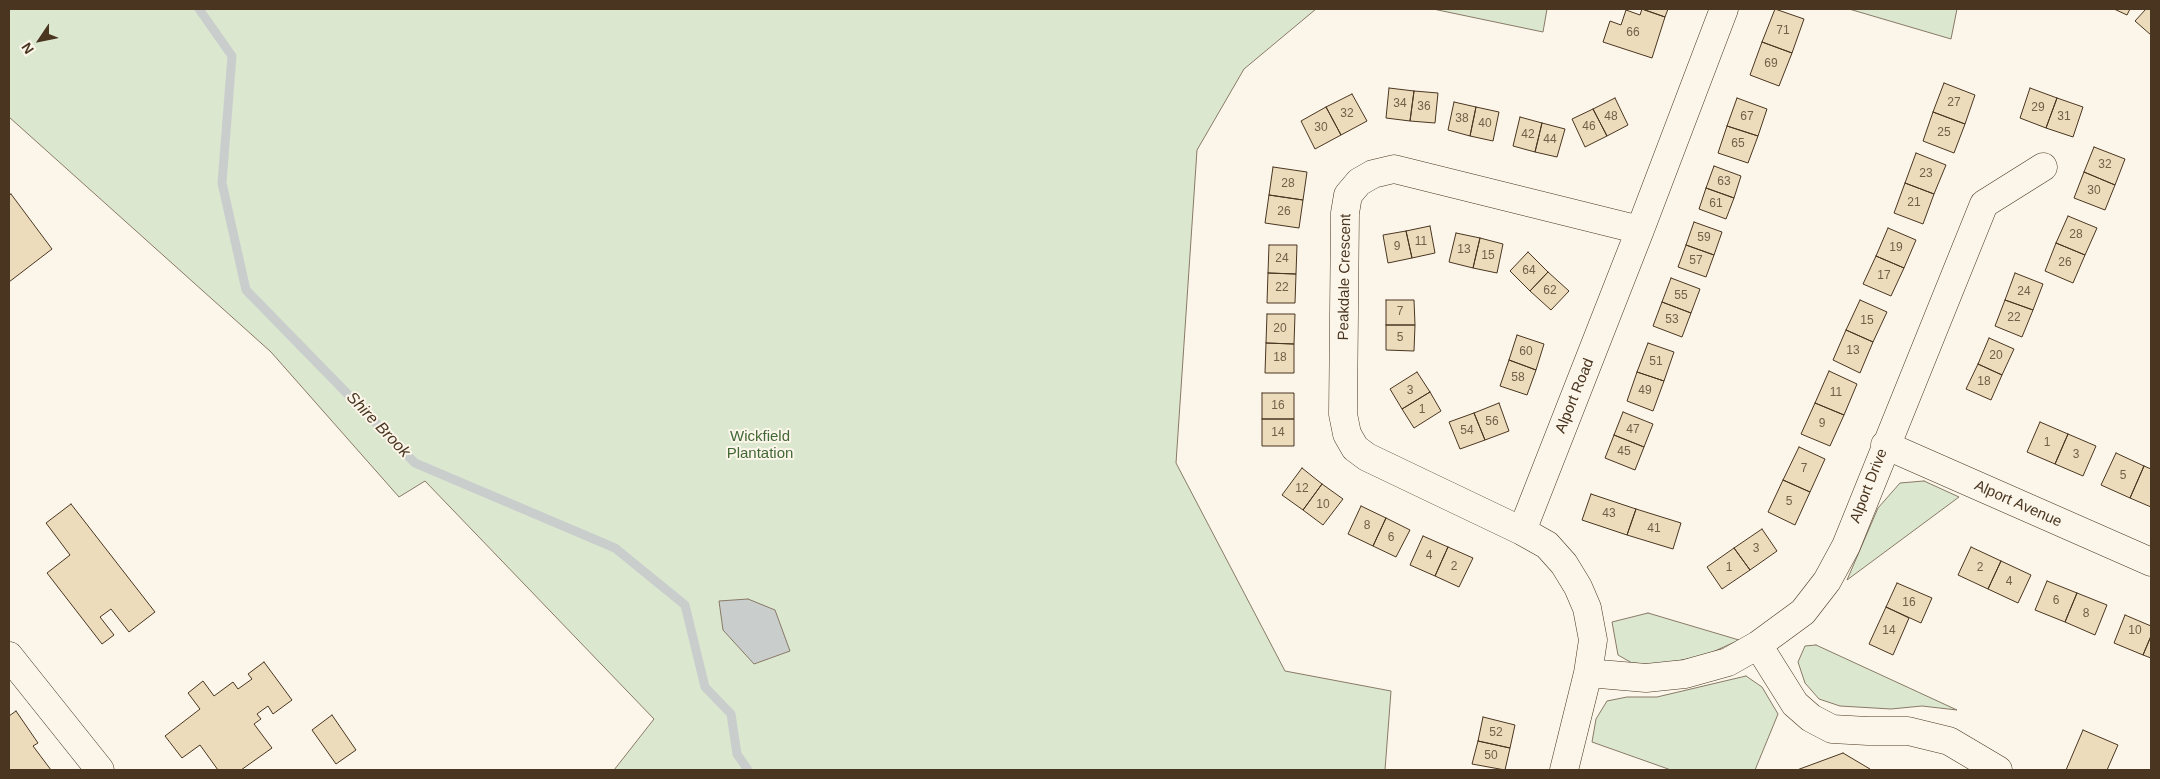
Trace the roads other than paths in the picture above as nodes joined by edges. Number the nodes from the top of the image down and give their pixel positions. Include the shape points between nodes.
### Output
1 (1724, 9) edge
2 (2043, 167) dead end
3 (1640, 230) junction
4 (1885, 444) junction
5 (1522, 531) junction
6 (2151, 562) edge
7 (1758, 645) junction
8 (9, 656) edge
9 (1588, 673) junction
10 (100, 770) edge
11 (1564, 770) edge
12 (1998, 770) edge

1 - 3 street, Alport Road
2 - 4 street, Alport Drive via 1984,204
3 - 5 street, Alport Road
3 - 5 street, Peakdale Crescent via 1394,169 1373,174 1359,182 1348,195 1345,213 1343,394 1347,434 1355,448 1367,457
4 - 6 street, Alport Avenue
4 - 7 street, Alport Drive via 1846,546 1828,581 1803,612
5 - 9 street via 1547,545 1578,587 1587,608 1593,640
7 - 9 street, Alport Drive via 1728,662 1685,674 1646,678
7 - 12 street via 1795,704 1811,718 1832,729 1908,731 1949,741
8 - 10 street
9 - 11 street

